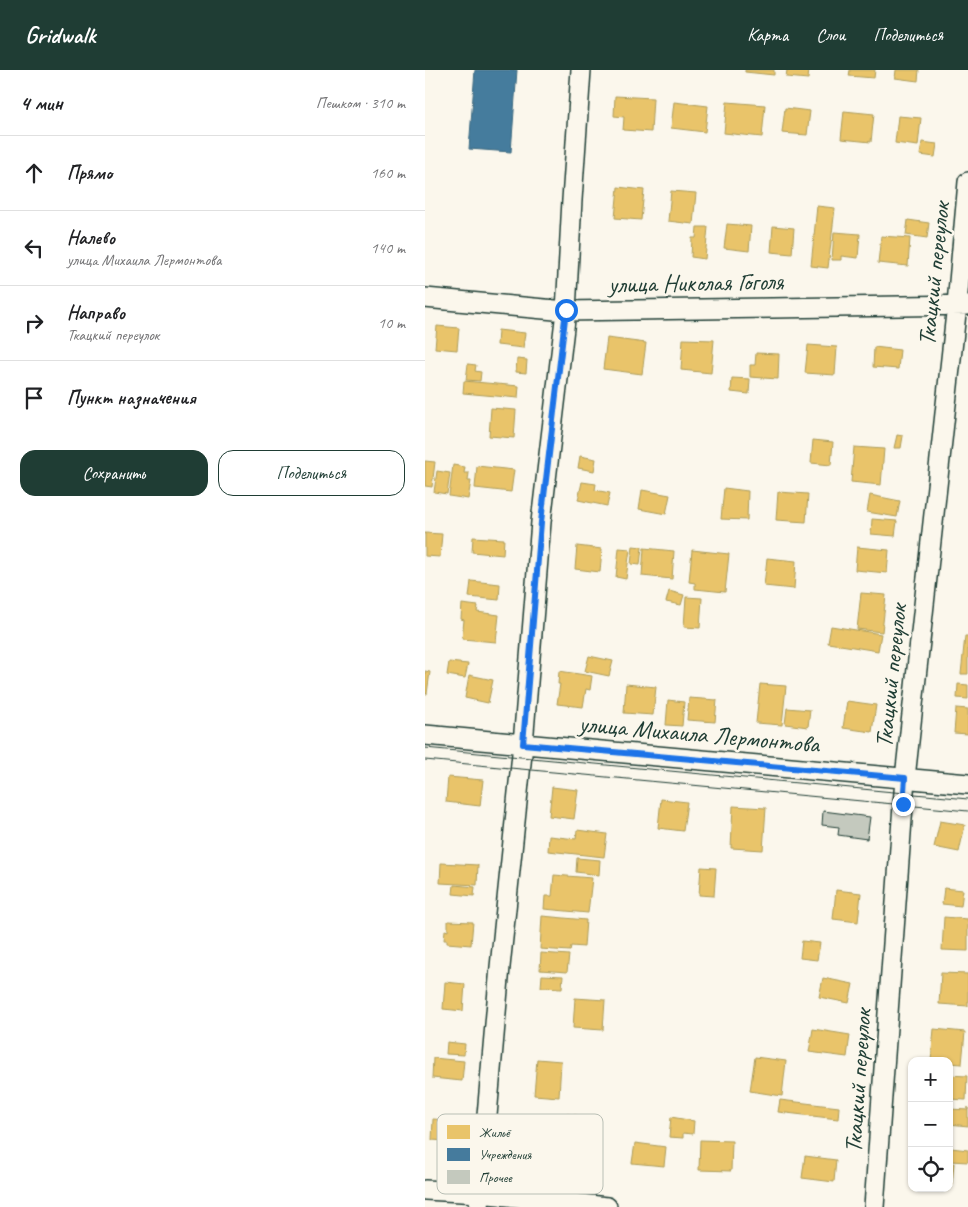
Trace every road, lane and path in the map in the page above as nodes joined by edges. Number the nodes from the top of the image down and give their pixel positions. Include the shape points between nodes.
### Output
1 (581, 70) edge
2 (968, 182) edge
3 (425, 298) edge
4 (962, 304) edge
5 (566, 310) junction
6 (425, 735) edge
7 (523, 744) junction
8 (905, 778) junction
9 (968, 784) edge
10 (487, 1114) edge
11 (447, 1194) edge
12 (479, 1200) edge
13 (607, 1207) edge
14 (874, 1207) edge

1 - 5 street
2 - 4 street, Ткацкий переулок
3 - 5 street, улица Николая Гоголя
4 - 5 street, улица Николая Гоголя
4 - 8 street, Ткацкий переулок
5 - 7 street via 541,522
6 - 7 street, улица Михаила Лермонтова
7 - 8 street, улица Михаила Лермонтова
7 - 10 street
8 - 9 street, улица Михаила Лермонтова
8 - 14 street, Ткацкий переулок
11 - 12 street
12 - 13 street

